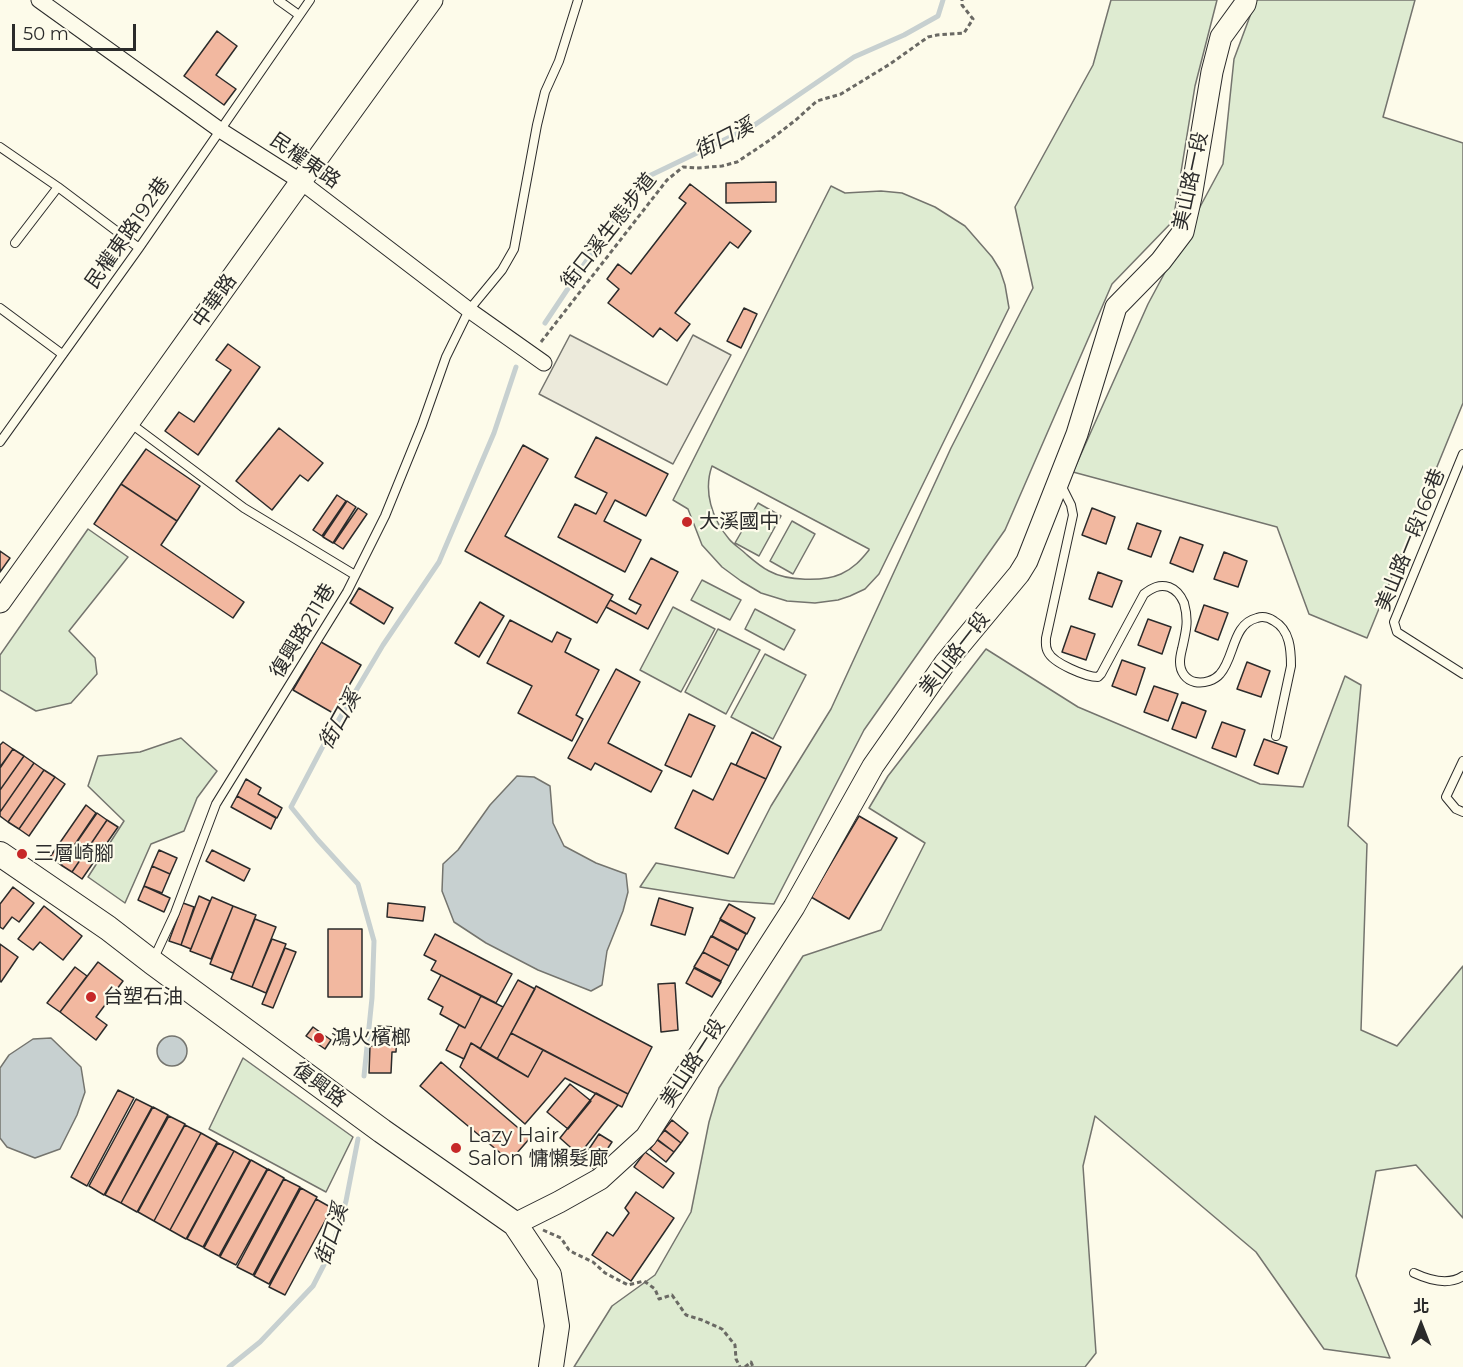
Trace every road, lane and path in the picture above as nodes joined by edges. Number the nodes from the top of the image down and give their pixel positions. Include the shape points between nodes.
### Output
1 (39, 0) edge
2 (278, 0) edge
3 (310, 0) edge
4 (432, 0) edge
5 (578, 0) edge
6 (962, 0) edge
7 (1246, 0) edge
8 (299, 15) junction
9 (220, 130) junction
10 (0, 147) edge
11 (300, 181) junction
12 (58, 187) junction
13 (15, 243) dead end
14 (139, 248) junction
15 (0, 308) edge
16 (469, 310) junction
17 (540, 344) dead end
18 (62, 354) junction
19 (544, 363) dead end
20 (130, 422) junction
21 (0, 442) edge
22 (1463, 454) edge
23 (1059, 481) junction
24 (355, 575) junction
25 (0, 602) edge
26 (1463, 674) edge
27 (1276, 736) dead end
28 (1463, 761) edge
29 (1463, 812) edge
30 (0, 854) edge
31 (152, 962) junction
32 (515, 1224) junction
33 (1414, 1273) dead end
34 (1463, 1276) edge
35 (551, 1367) edge
36 (740, 1367) edge
37 (746, 1367) edge
38 (753, 1367) edge

1 - 9 street, 民權東路
2 - 8 lane
3 - 8 lane, 民權東路192巷
4 - 11 street, 中華路
5 - 16 lane, 復興路211巷 via 545,92 514,249
6 - 17 path, 街口溪生態步道 via 973,19 964,33 928,37 841,94 816,101 738,162 683,167 667,180
7 - 23 street, 美山路一段 via 1221,37 1183,232 1116,307
8 - 9 lane, 民權東路192巷
9 - 11 street, 民權東路
9 - 14 lane, 民權東路192巷
10 - 12 lane
11 - 16 street, 民權東路
11 - 20 street, 中華路
12 - 13 lane
12 - 14 lane
14 - 18 lane, 民權東路192巷
15 - 18 lane
16 - 19 street, 民權東路
16 - 24 lane, 復興路211巷 via 446,357 385,516
18 - 21 lane, 民權東路192巷
20 - 24 lane via 244,508
20 - 25 street, 中華路
22 - 26 lane, 美山路一段166巷 via 1394,622 1397,632
23 - 27 lane via 1073,515 1046,638 1048,654 1057,662 1098,677 1144,594 1154,586 1166,586 1182,598 1187,615 1182,673 1190,681 1200,683 1220,675 1247,622 1266,617 1285,631 1291,656
23 - 32 street, 美山路一段 via 1019,574 945,663 873,766 794,907 646,1137 600,1179
24 - 31 lane, 復興路211巷 via 216,804
28 - 29 lane via 1446,797 1455,809
30 - 31 main road, 復興路
31 - 32 main road, 復興路
32 - 35 main road, 復興路 via 549,1275 557,1326
32 - 36 path via 542,1229 561,1238 569,1250 628,1285 644,1281 656,1289 659,1299 672,1295 687,1315 722,1329 735,1345
33 - 34 lane via 1442,1282
37 - 38 path via 751,1362

